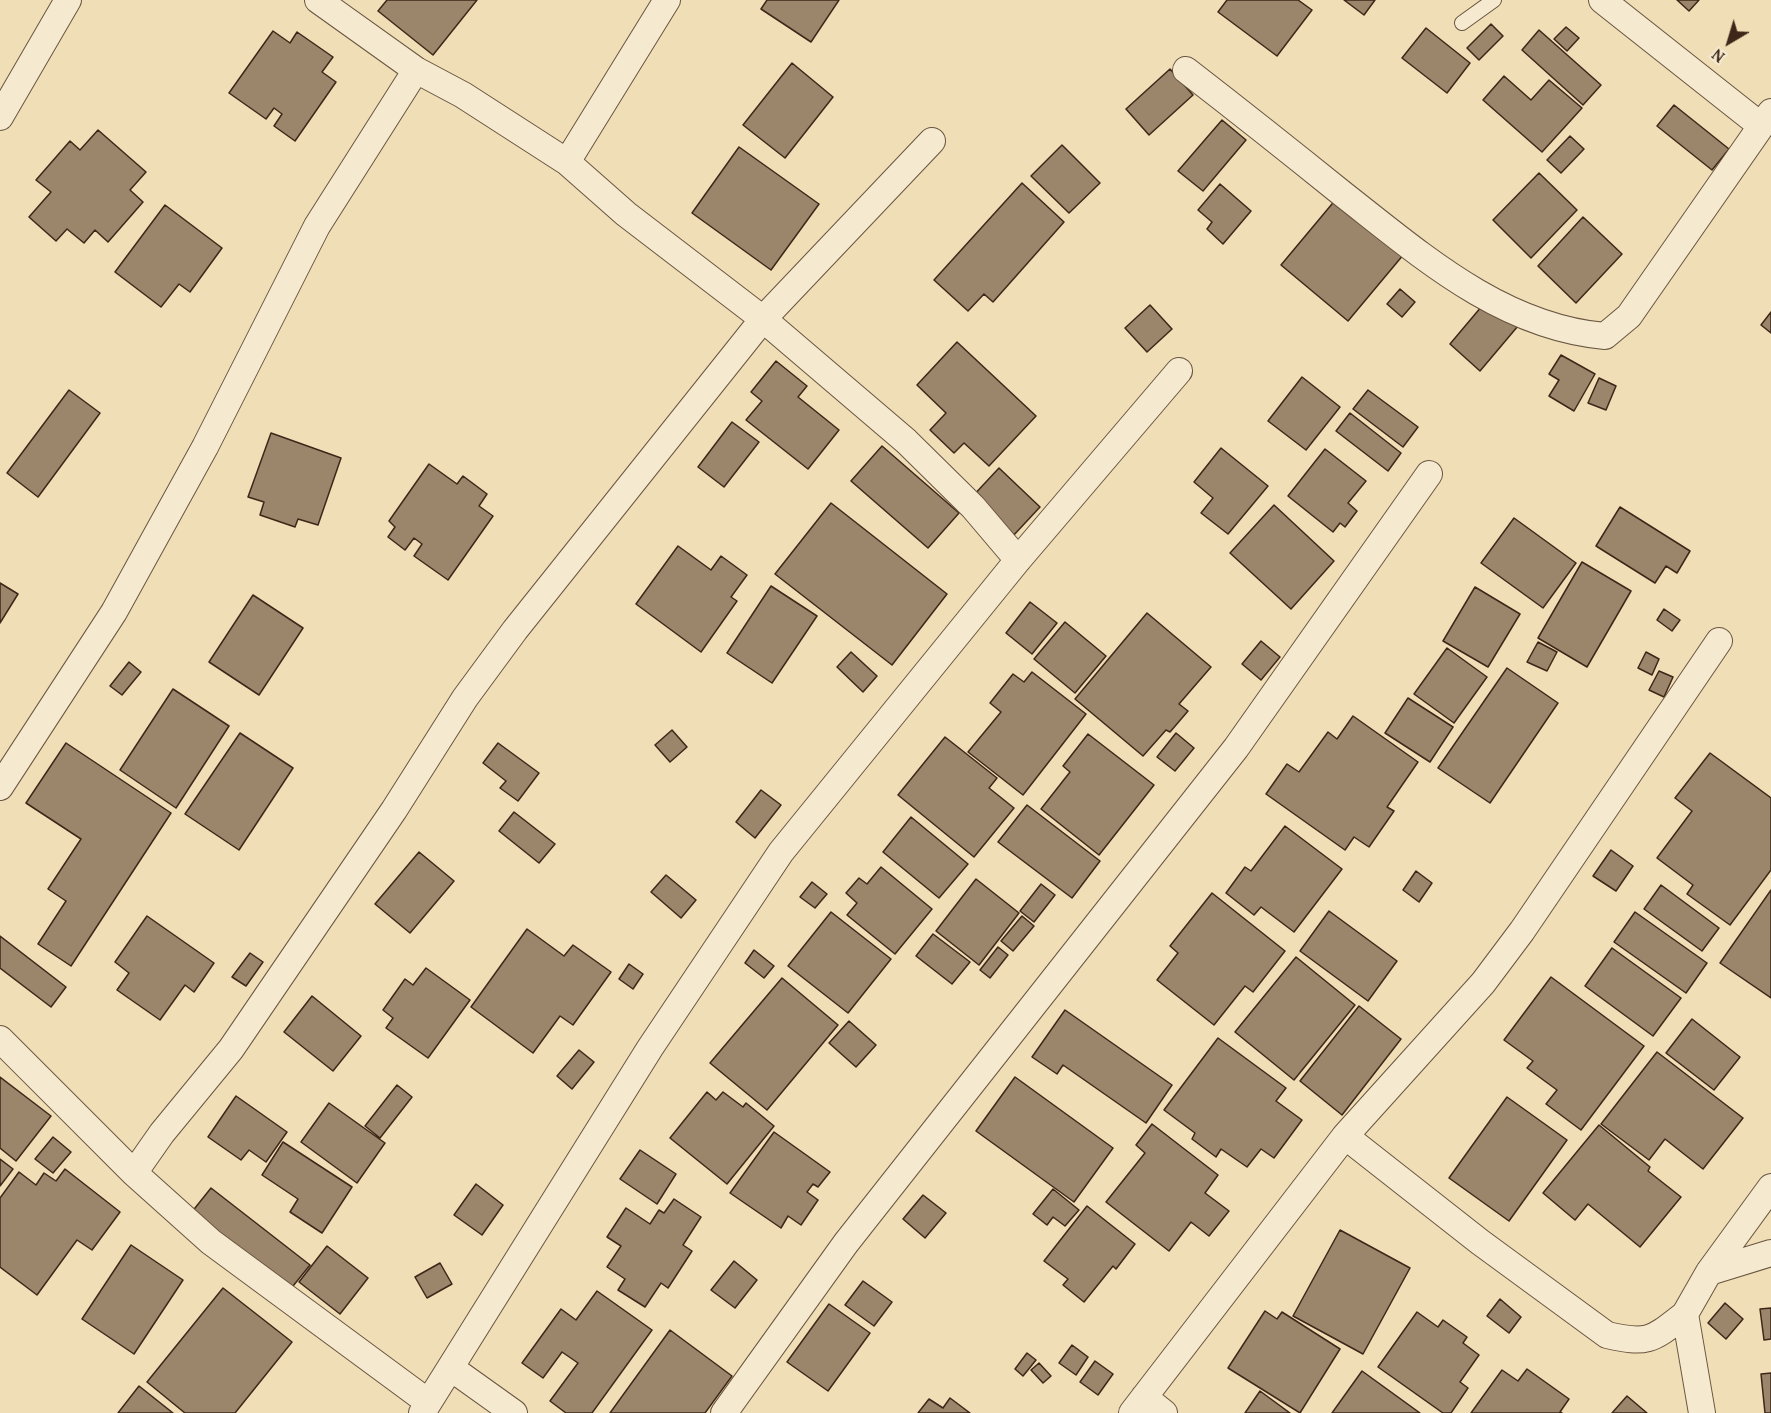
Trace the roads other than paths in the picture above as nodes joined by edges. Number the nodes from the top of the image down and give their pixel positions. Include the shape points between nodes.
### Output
1 (68, 0) edge
2 (318, 0) edge
3 (667, 0) edge
4 (1494, 0) edge
5 (1602, 0) edge
6 (1462, 23) dead end
7 (416, 70) junction
8 (1186, 70) dead end
9 (0, 117) edge
10 (1766, 118) edge
11 (932, 141) dead end
12 (567, 162) junction
13 (763, 319) junction
14 (1179, 371) dead end
15 (1429, 474) dead end
16 (1018, 560) junction
17 (1719, 641) dead end
18 (0, 787) edge
19 (0, 1039) edge
20 (1346, 1136) junction
21 (135, 1173) junction
22 (1771, 1186) edge
23 (1771, 1253) edge
24 (1709, 1272) junction
25 (1686, 1314) junction
26 (451, 1368) junction
27 (425, 1408) edge
28 (1147, 1408) edge
29 (514, 1413) edge
30 (724, 1413) edge
31 (1702, 1413) edge

1 - 9 street
2 - 7 street
3 - 12 street
4 - 6 lane
5 - 10 street
7 - 12 street via 463,95
7 - 18 street via 317,226 205,447 114,612
8 - 10 street via 1444,274 1525,318 1575,333 1605,336 1629,316
11 - 13 street
12 - 13 street via 626,214
13 - 16 street via 906,441 973,507
13 - 21 street via 515,630 465,698 231,1049 162,1133
14 - 16 street
15 - 30 street via 1236,748 846,1243
16 - 26 street via 781,852 650,1048
17 - 20 street via 1483,983
19 - 21 street
20 - 25 street via 1480,1242 1608,1335 1652,1339
20 - 28 street
21 - 27 street via 211,1242
22 - 24 street
23 - 24 street
24 - 25 street
25 - 31 street
26 - 27 street
26 - 29 street

